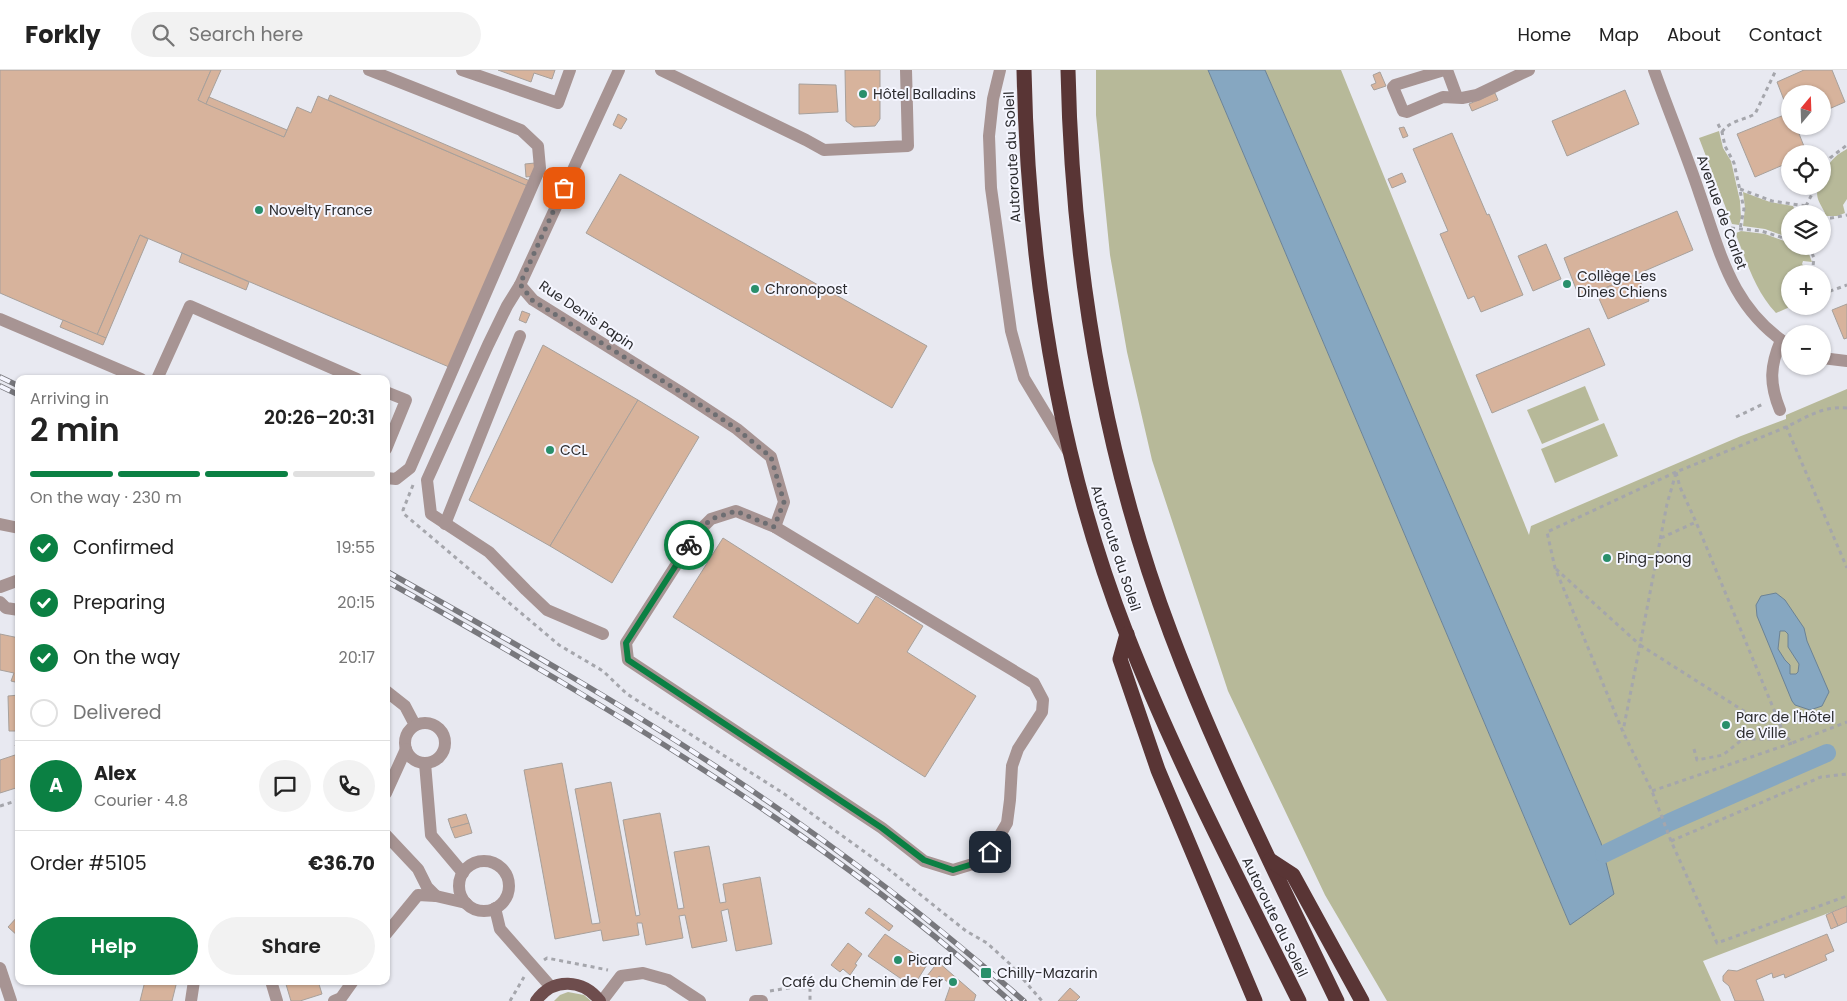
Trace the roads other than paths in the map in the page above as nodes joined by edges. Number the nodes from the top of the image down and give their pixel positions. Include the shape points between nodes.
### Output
1 (369, 70) edge
2 (462, 70) edge
3 (570, 70) edge
4 (619, 70) edge
5 (661, 70) edge
6 (906, 70) edge
7 (1000, 70) edge
8 (1024, 70) edge
9 (1068, 70) edge
10 (1446, 70) edge
11 (1529, 70) edge
12 (1654, 70) edge
13 (1457, 97) junction
14 (520, 284) junction
15 (0, 319) edge
16 (520, 336) dead end
17 (1781, 340) edge
18 (1781, 348) edge
19 (1831, 359) edge
20 (1847, 361) edge
21 (132, 375) edge
22 (158, 375) edge
23 (348, 375) edge
24 (390, 394) edge
25 (1777, 404) road end
26 (390, 439) edge
27 (1072, 458) junction
28 (390, 478) edge
29 (0, 524) edge
30 (445, 524) junction
31 (15, 527) edge
32 (774, 527) junction
33 (15, 582) edge
34 (0, 588) edge
35 (0, 602) edge
36 (15, 609) edge
37 (602, 634) dead end
38 (1127, 634) junction
39 (390, 694) edge
40 (415, 725) junction
41 (406, 749) junction
42 (425, 764) junction
43 (390, 784) edge
44 (390, 839) edge
45 (1269, 860) junction
46 (462, 874) junction
47 (436, 896) junction
48 (466, 903) junction
49 (495, 908) junction
50 (390, 929) edge
51 (0, 968) edge
52 (193, 985) edge
53 (272, 985) edge
54 (350, 985) edge
55 (551, 987) junction
56 (764, 996) edge
57 (11, 1001) edge
58 (191, 1001) edge
59 (277, 1001) edge
60 (334, 1001) edge
61 (536, 1001) edge
62 (601, 1001) edge
63 (700, 1001) edge
64 (755, 1001) edge
65 (1255, 1001) edge
66 (1299, 1001) edge
67 (1337, 1001) edge
68 (1362, 1001) edge

1 - 28 street via 521,130 538,146 540,168 410,468 396,478
2 - 3 street via 558,103
4 - 14 street, Rue Denis Papin
5 - 6 street via 824,150 908,146
7 - 27 street via 989,136 991,188 1011,331 1024,378
8 - 27 highway, Autoroute du Soleil via 1033,236 1057,394
9 - 45 highway, Autoroute du Soleil via 1069,135 1077,230 1107,418 1170,633
10 - 13 street
10 - 13 street via 1393,87 1403,111 1407,112 1443,97
11 - 13 street via 1477,95
12 - 17 street, Avenue de Carlet via 1728,275 1753,315
14 - 30 street via 488,345 427,480 431,514
14 - 32 street, Rue Denis Papin via 532,300 737,429 771,457 784,502
15 - 21 street
16 - 30 street
18 - 25 street via 1773,358 1772,382
19 - 20 street
22 - 23 street via 190,306
24 - 26 street via 406,400
27 - 38 highway, Autoroute du Soleil via 1090,529
29 - 31 street
30 - 37 street via 489,552 548,610
32 - 32 street via 736,511 711,519 696,534 626,643 628,660 882,828 924,860 953,870 976,863 990,852 1007,823 1012,766 1018,749 1042,712 1043,700 1034,683
33 - 34 street
35 - 36 street via 6,608
38 - 65 highway via 1120,660 1158,770
38 - 66 highway, Autoroute du Soleil via 1180,758
39 - 40 street via 405,706
40 - 41 street via 405,740
40 - 42 street via 431,723 444,736 446,743 442,755
41 - 42 street via 412,759
41 - 43 street
42 - 46 street via 431,835
44 - 47 street
45 - 67 highway, Autoroute du Soleil
45 - 68 highway via 1292,874
46 - 48 street via 459,889
46 - 49 street via 467,867 481,861 489,861 503,869 509,891
47 - 48 street
47 - 50 street via 418,895
48 - 49 street via 479,910
49 - 55 street via 500,929
51 - 57 street
52 - 58 street
53 - 59 street
54 - 60 street via 342,998
55 - 61 main road
55 - 62 main road via 568,983 586,987
56 - 64 street
62 - 63 street via 621,976 644,973 668,980

